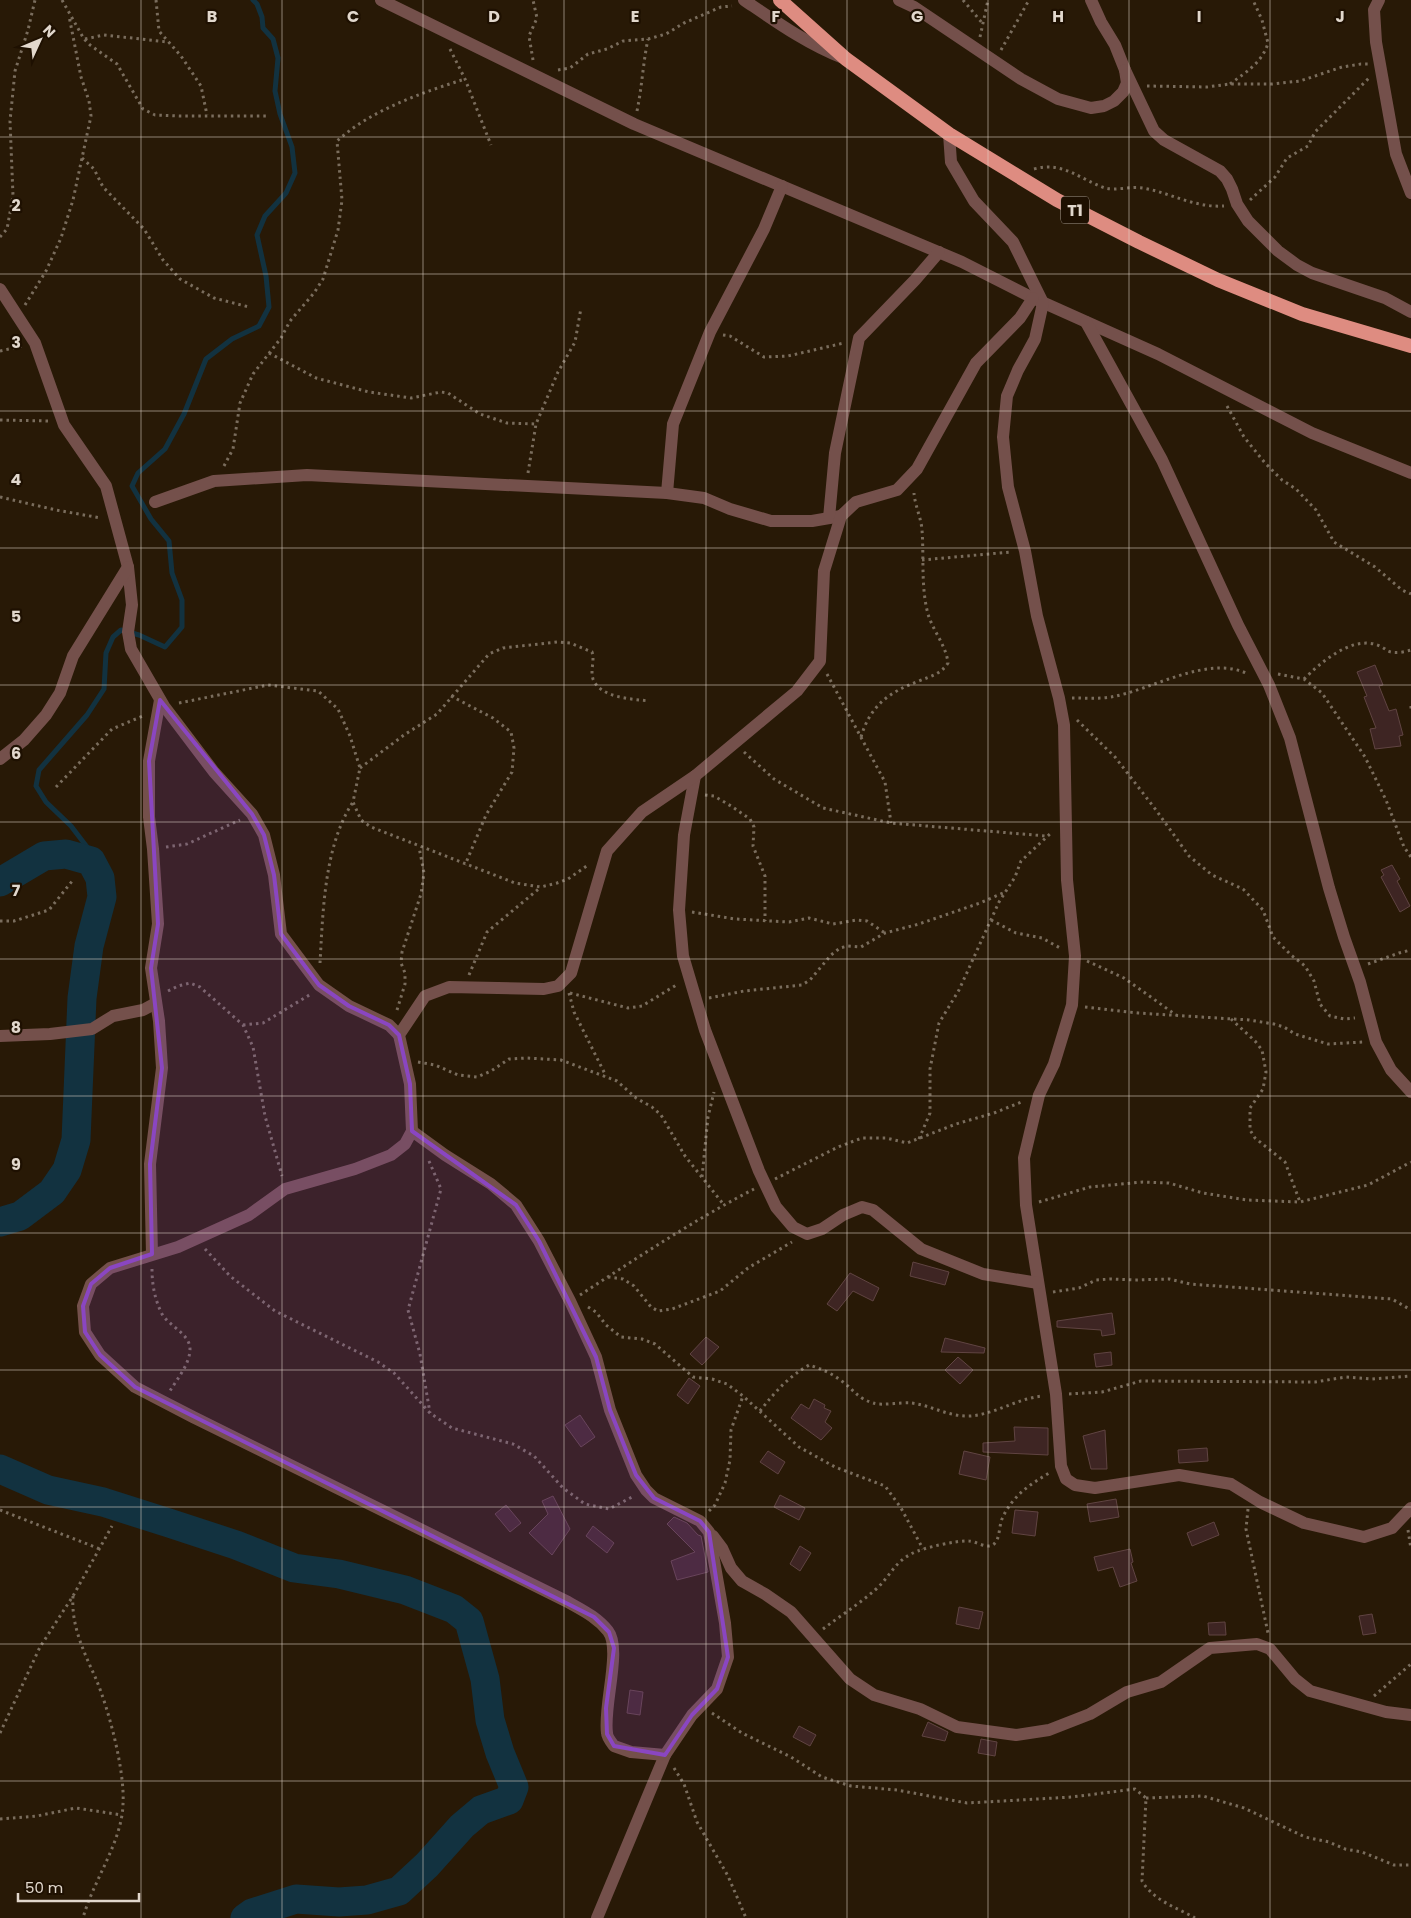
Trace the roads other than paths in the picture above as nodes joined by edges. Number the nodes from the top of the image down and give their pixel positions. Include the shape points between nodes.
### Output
1 (381, 0) edge
2 (899, 0) edge
3 (1091, 0) edge
4 (1377, 0) edge
5 (747, 2) edge
6 (784, 2) edge
7 (846, 59) junction
8 (1125, 70) junction
9 (949, 134) junction
10 (782, 186) junction
11 (1411, 193) edge
12 (939, 252) junction
13 (0, 289) edge
14 (1038, 300) junction
15 (1411, 312) edge
16 (1086, 322) junction
17 (1410, 345) edge
18 (1411, 473) edge
19 (667, 493) junction
20 (155, 502) dead end
21 (835, 517) junction
22 (128, 567) junction
23 (161, 705) junction
24 (0, 760) edge
25 (694, 776) junction
26 (156, 1000) junction
27 (399, 1035) junction
28 (0, 1036) edge
29 (1411, 1092) edge
30 (416, 1134) junction
31 (152, 1254) junction
32 (1039, 1288) junction
33 (1411, 1508) edge
34 (710, 1532) junction
35 (1411, 1715) edge
36 (665, 1755) junction
37 (597, 1918) edge

1 - 10 street via 634,124
2 - 8 street via 1021,79 1058,99 1091,108 1104,106 1123,92 1127,83
3 - 8 street
4 - 11 street via 1374,25 1396,154
5 - 7 street via 825,51
6 - 7 highway, T1
7 - 9 highway, T1
8 - 15 street via 1154,131 1164,140 1220,171 1248,221 1297,265 1385,298
9 - 14 street via 951,162 974,200 1013,242
9 - 17 highway, T1 via 1057,200 1218,280 1302,314
10 - 12 street
10 - 19 street via 764,229 710,332 673,424
12 - 14 street
12 - 21 street via 859,338 835,454
13 - 22 street via 35,343 64,425 106,486
14 - 16 street
14 - 21 street via 976,363 917,469 897,490 856,502
14 - 32 street via 1034,339 1007,396 1003,436 1008,487 1064,725 1067,880 1075,956 1072,1005 1054,1064 1039,1095 1024,1158 1026,1205
16 - 18 street via 1158,354 1312,433
16 - 29 street via 1162,460 1269,685 1290,738 1329,888 1376,1042 1391,1070
19 - 20 street via 307,475 214,481
19 - 21 street via 704,498 771,521 812,521
21 - 25 street via 824,571 820,661 797,691
22 - 23 street via 132,605 128,632 131,650
22 - 24 street via 73,656 60,693 46,716
23 - 26 street via 148,761 158,924 151,968
23 - 27 street via 252,814 264,835 274,875 281,934 319,985 349,1006 389,1024
25 - 27 street via 642,812 606,851 571,973 558,986 544,989 449,987 424,996
25 - 32 street via 684,835 679,910 683,956 705,1030 776,1207 792,1227 807,1234 862,1207 873,1210 922,1249 983,1274
26 - 28 street via 143,1010 114,1016 92,1029
26 - 31 street via 162,1068 150,1164
27 - 30 street via 410,1084
30 - 31 street via 391,1155 285,1189 248,1215 178,1247
30 - 34 street via 516,1204 539,1241 596,1357 610,1410 636,1475 654,1498 700,1521
31 - 36 street via 110,1268 91,1284 83,1306 86,1332 100,1355 135,1387 594,1617 609,1632 614,1648 606,1708 607,1734 614,1746 631,1752
32 - 33 street via 1056,1394 1061,1466 1066,1479 1075,1485 1094,1488 1179,1476 1231,1484 1304,1523 1364,1537 1392,1528
34 - 35 street via 742,1581 791,1612 850,1679 874,1695 920,1709 957,1727 1016,1736 1049,1730 1090,1714 1127,1692 1161,1682 1210,1648 1257,1644 1270,1648 1295,1679 1310,1691 1386,1712
34 - 36 street via 728,1657 717,1689 692,1715
36 - 37 street

